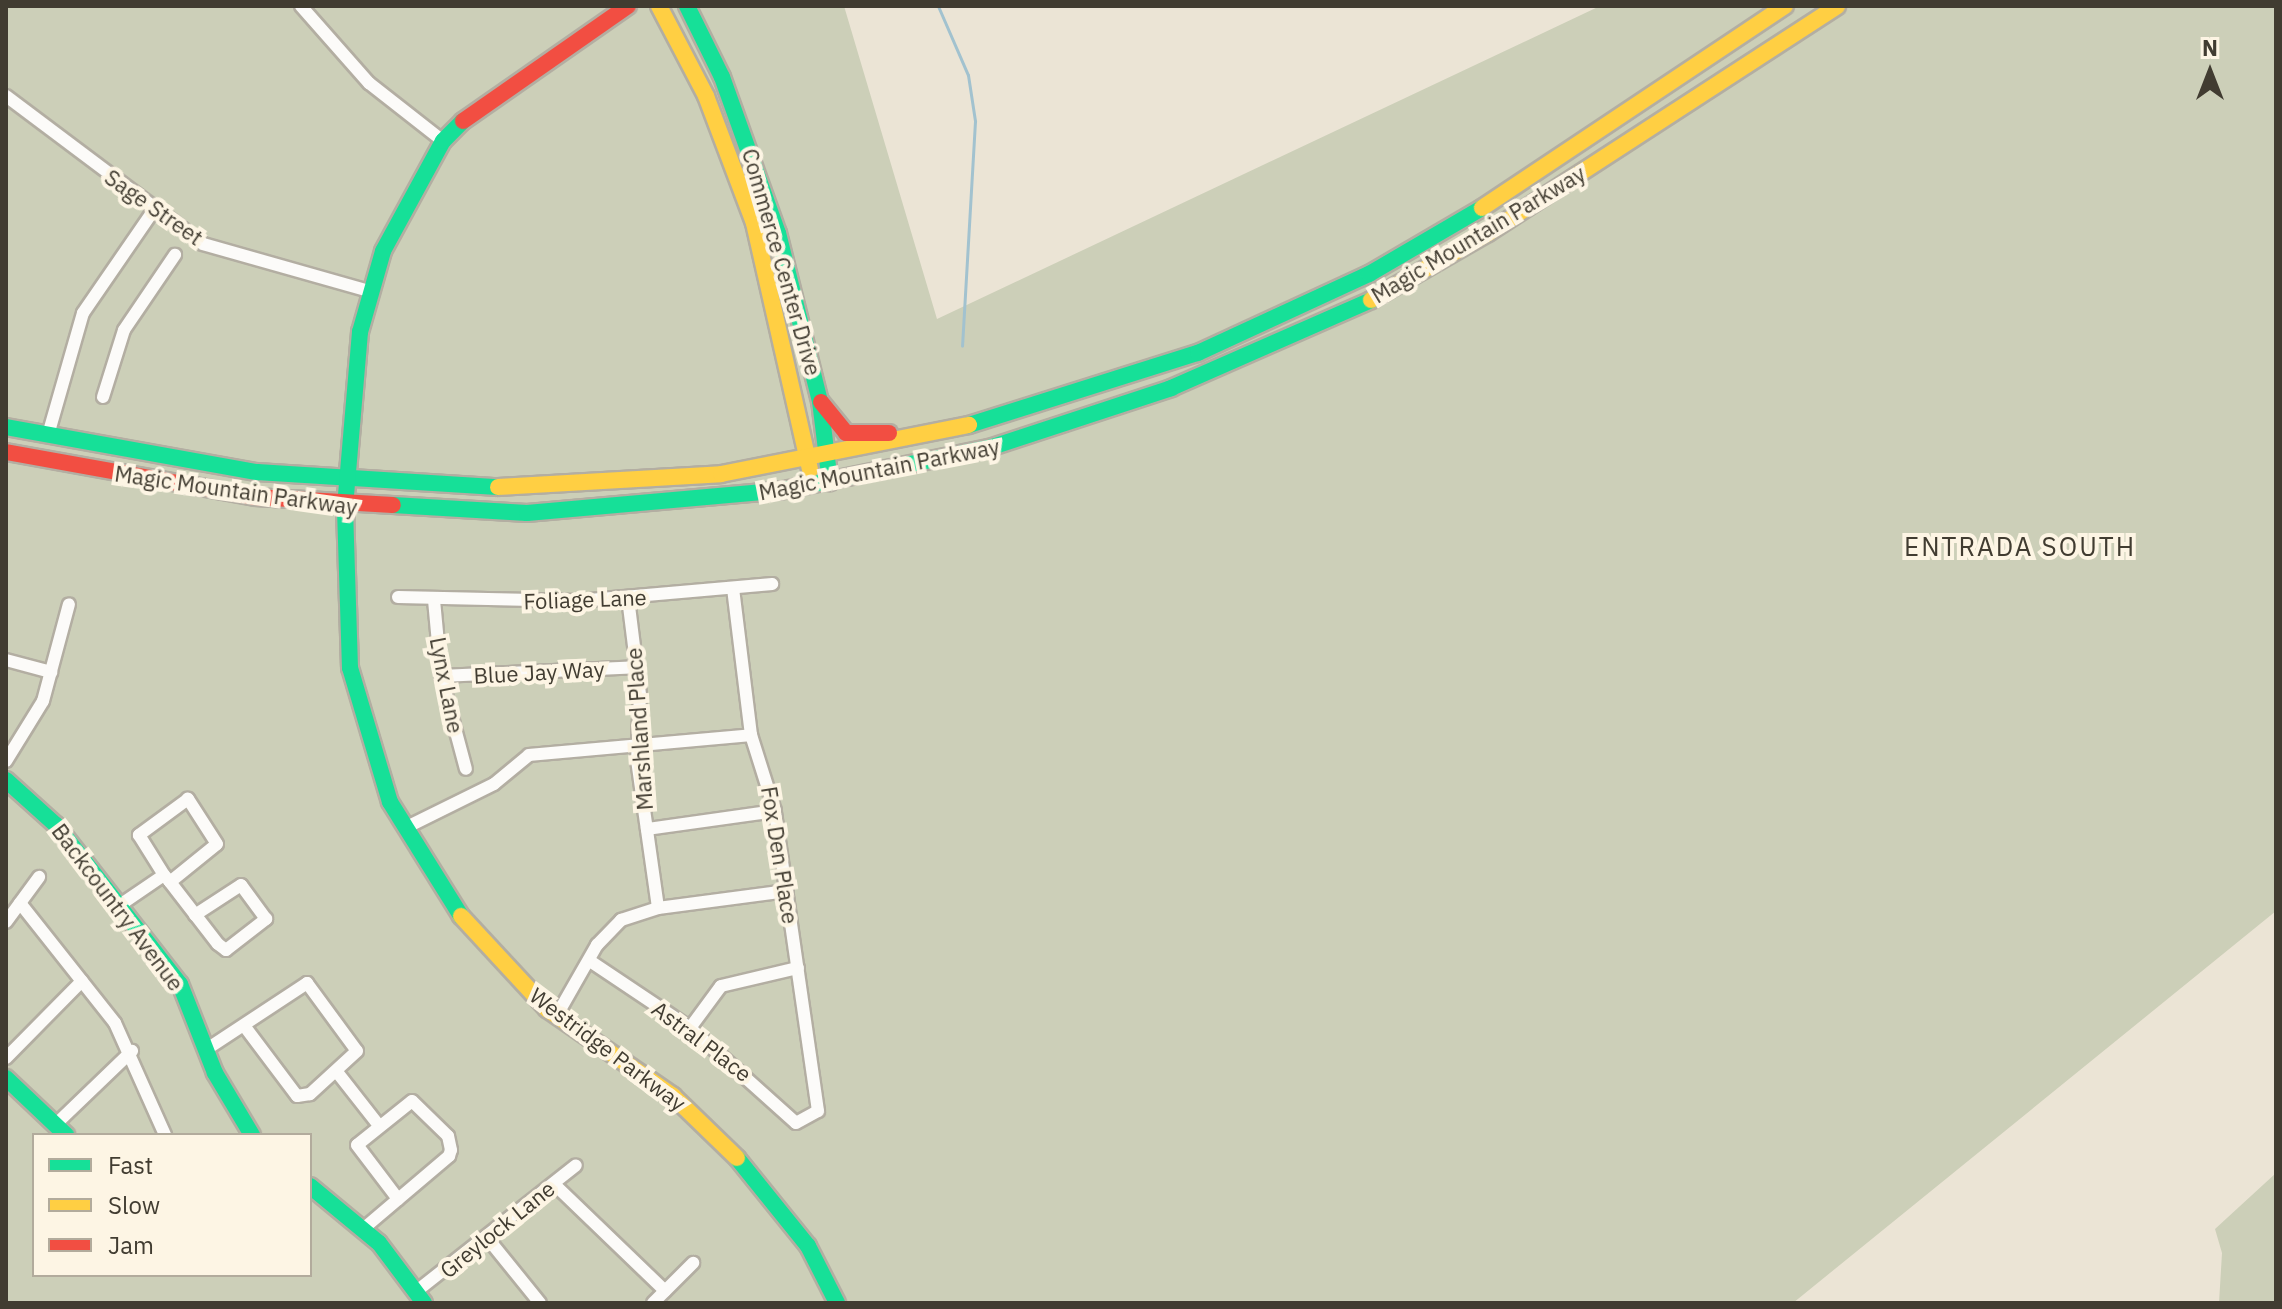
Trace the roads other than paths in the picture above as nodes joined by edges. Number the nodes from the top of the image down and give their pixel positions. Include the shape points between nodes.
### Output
1 (301, 6) edge
2 (628, 6) edge
3 (659, 6) edge
4 (687, 6) edge
5 (1785, 6) edge
6 (1837, 6) edge
7 (6, 96) edge
8 (443, 141) junction
9 (153, 211) junction
10 (175, 255) dead end
11 (369, 291) junction
12 (103, 397) dead end
13 (820, 401) junction
14 (6, 427) edge
15 (48, 435) junction
16 (926, 436) junction
17 (6, 452) edge
18 (826, 457) junction
19 (808, 460) junction
20 (347, 482) junction
21 (830, 482) junction
22 (812, 485) junction
23 (345, 507) junction
24 (772, 584) dead end
25 (733, 589) junction
26 (398, 597) dead end
27 (628, 598) junction
28 (434, 600) junction
29 (69, 604) dead end
30 (6, 660) edge
31 (636, 667) junction
32 (51, 672) junction
33 (441, 676) junction
34 (751, 735) junction
35 (638, 750) junction
36 (6, 761) edge
37 (466, 769) dead end
38 (6, 780) edge
39 (775, 811) junction
40 (405, 828) junction
41 (647, 829) junction
42 (39, 877) dead end
43 (167, 878) junction
44 (787, 891) junction
45 (20, 903) junction
46 (120, 905) junction
47 (658, 908) junction
48 (195, 915) junction
49 (6, 922) edge
50 (590, 961) junction
51 (798, 968) junction
52 (82, 981) junction
53 (557, 1015) junction
54 (246, 1028) junction
55 (690, 1028) junction
56 (207, 1049) junction
57 (132, 1051) junction
58 (6, 1058) edge
59 (337, 1072) junction
60 (6, 1078) edge
61 (807, 1117) joint
62 (377, 1123) junction
63 (61, 1130) edge
64 (164, 1133) edge
65 (251, 1133) edge
66 (576, 1165) dead end
67 (554, 1184) junction
68 (312, 1188) edge
69 (398, 1199) junction
70 (363, 1229) junction
71 (489, 1240) junction
72 (693, 1263) dead end
73 (665, 1291) junction
74 (421, 1297) edge
75 (540, 1303) edge
76 (653, 1303) edge
77 (837, 1303) edge

1 - 8 street via 369,83
2 - 8 street, Westridge Parkway via 521,69
3 - 19 street, Commerce Center Drive via 706,96 754,223
4 - 13 street, Commerce Center Drive via 750,146
5 - 16 street, Magic Mountain Parkway via 1502,198 1290,313 1084,396
6 - 21 street, Magic Mountain Parkway via 1488,233 1333,319 1044,432
7 - 9 street, Sage Street
8 - 11 street, Westridge Parkway via 401,209
9 - 11 street, Sage Street via 223,252
9 - 15 street via 83,313
10 - 12 street via 124,330
11 - 20 street, Westridge Parkway
13 - 16 street via 852,435
13 - 18 street, Commerce Center Drive
14 - 15 street, Magic Mountain Parkway
15 - 20 street, Magic Mountain Parkway
16 - 18 street, Magic Mountain Parkway
17 - 23 street, Magic Mountain Parkway
18 - 19 street, Magic Mountain Parkway
18 - 21 street, Commerce Center Drive
19 - 20 street, Magic Mountain Parkway via 576,486
19 - 22 street, Commerce Center Drive
20 - 23 street, Westridge Parkway
21 - 22 street, Magic Mountain Parkway
22 - 23 street, Magic Mountain Parkway via 585,510
23 - 40 street, Westridge Parkway via 350,668 372,755
24 - 25 street, Foliage Lane
25 - 27 street, Foliage Lane
25 - 34 street, Fox Den Place
26 - 28 street, Foliage Lane
27 - 28 street, Foliage Lane
27 - 31 street, Marshland Place
28 - 33 street, Lynx Lane
29 - 32 street
30 - 32 street
31 - 33 street, Blue Jay Way
31 - 35 street, Marshland Place
32 - 36 street via 38,712
33 - 37 street, Lynx Lane
34 - 35 street
34 - 39 street, Fox Den Place
35 - 40 street via 529,755 494,784
35 - 41 street, Marshland Place
38 - 46 street, Backcountry Avenue via 56,825
39 - 41 street
39 - 44 street, Fox Den Place
40 - 53 street, Westridge Parkway via 471,932
41 - 47 street, Marshland Place
42 - 45 street
43 - 43 street via 218,841 188,799 139,835
43 - 46 street
43 - 48 street
44 - 47 street
44 - 51 street, Fox Den Place
45 - 49 street
45 - 52 street
46 - 56 street, Backcountry Avenue via 180,984
47 - 50 street via 621,920
48 - 48 street via 226,950 266,919 241,885
50 - 53 street
50 - 55 street, Astral Place
51 - 55 street via 721,986
51 - 61 street, Fox Den Place via 818,1111
52 - 57 street
52 - 58 street
53 - 77 street, Westridge Parkway via 673,1096 731,1149 808,1246
54 - 56 street
54 - 59 street via 292,1095 310,1094
54 - 59 street via 307,983 357,1046
55 - 61 street, Astral Place via 796,1123
56 - 65 street, Backcountry Avenue
57 - 63 street
57 - 64 street
59 - 62 street
60 - 63 street
62 - 69 street via 359,1139 358,1151
62 - 69 street via 416,1102 451,1141 449,1156
66 - 67 street, Greylock Lane
67 - 71 street, Greylock Lane
67 - 73 street
68 - 70 street
69 - 70 street
70 - 74 street
71 - 74 street, Greylock Lane
71 - 75 street
72 - 73 street
73 - 76 street

